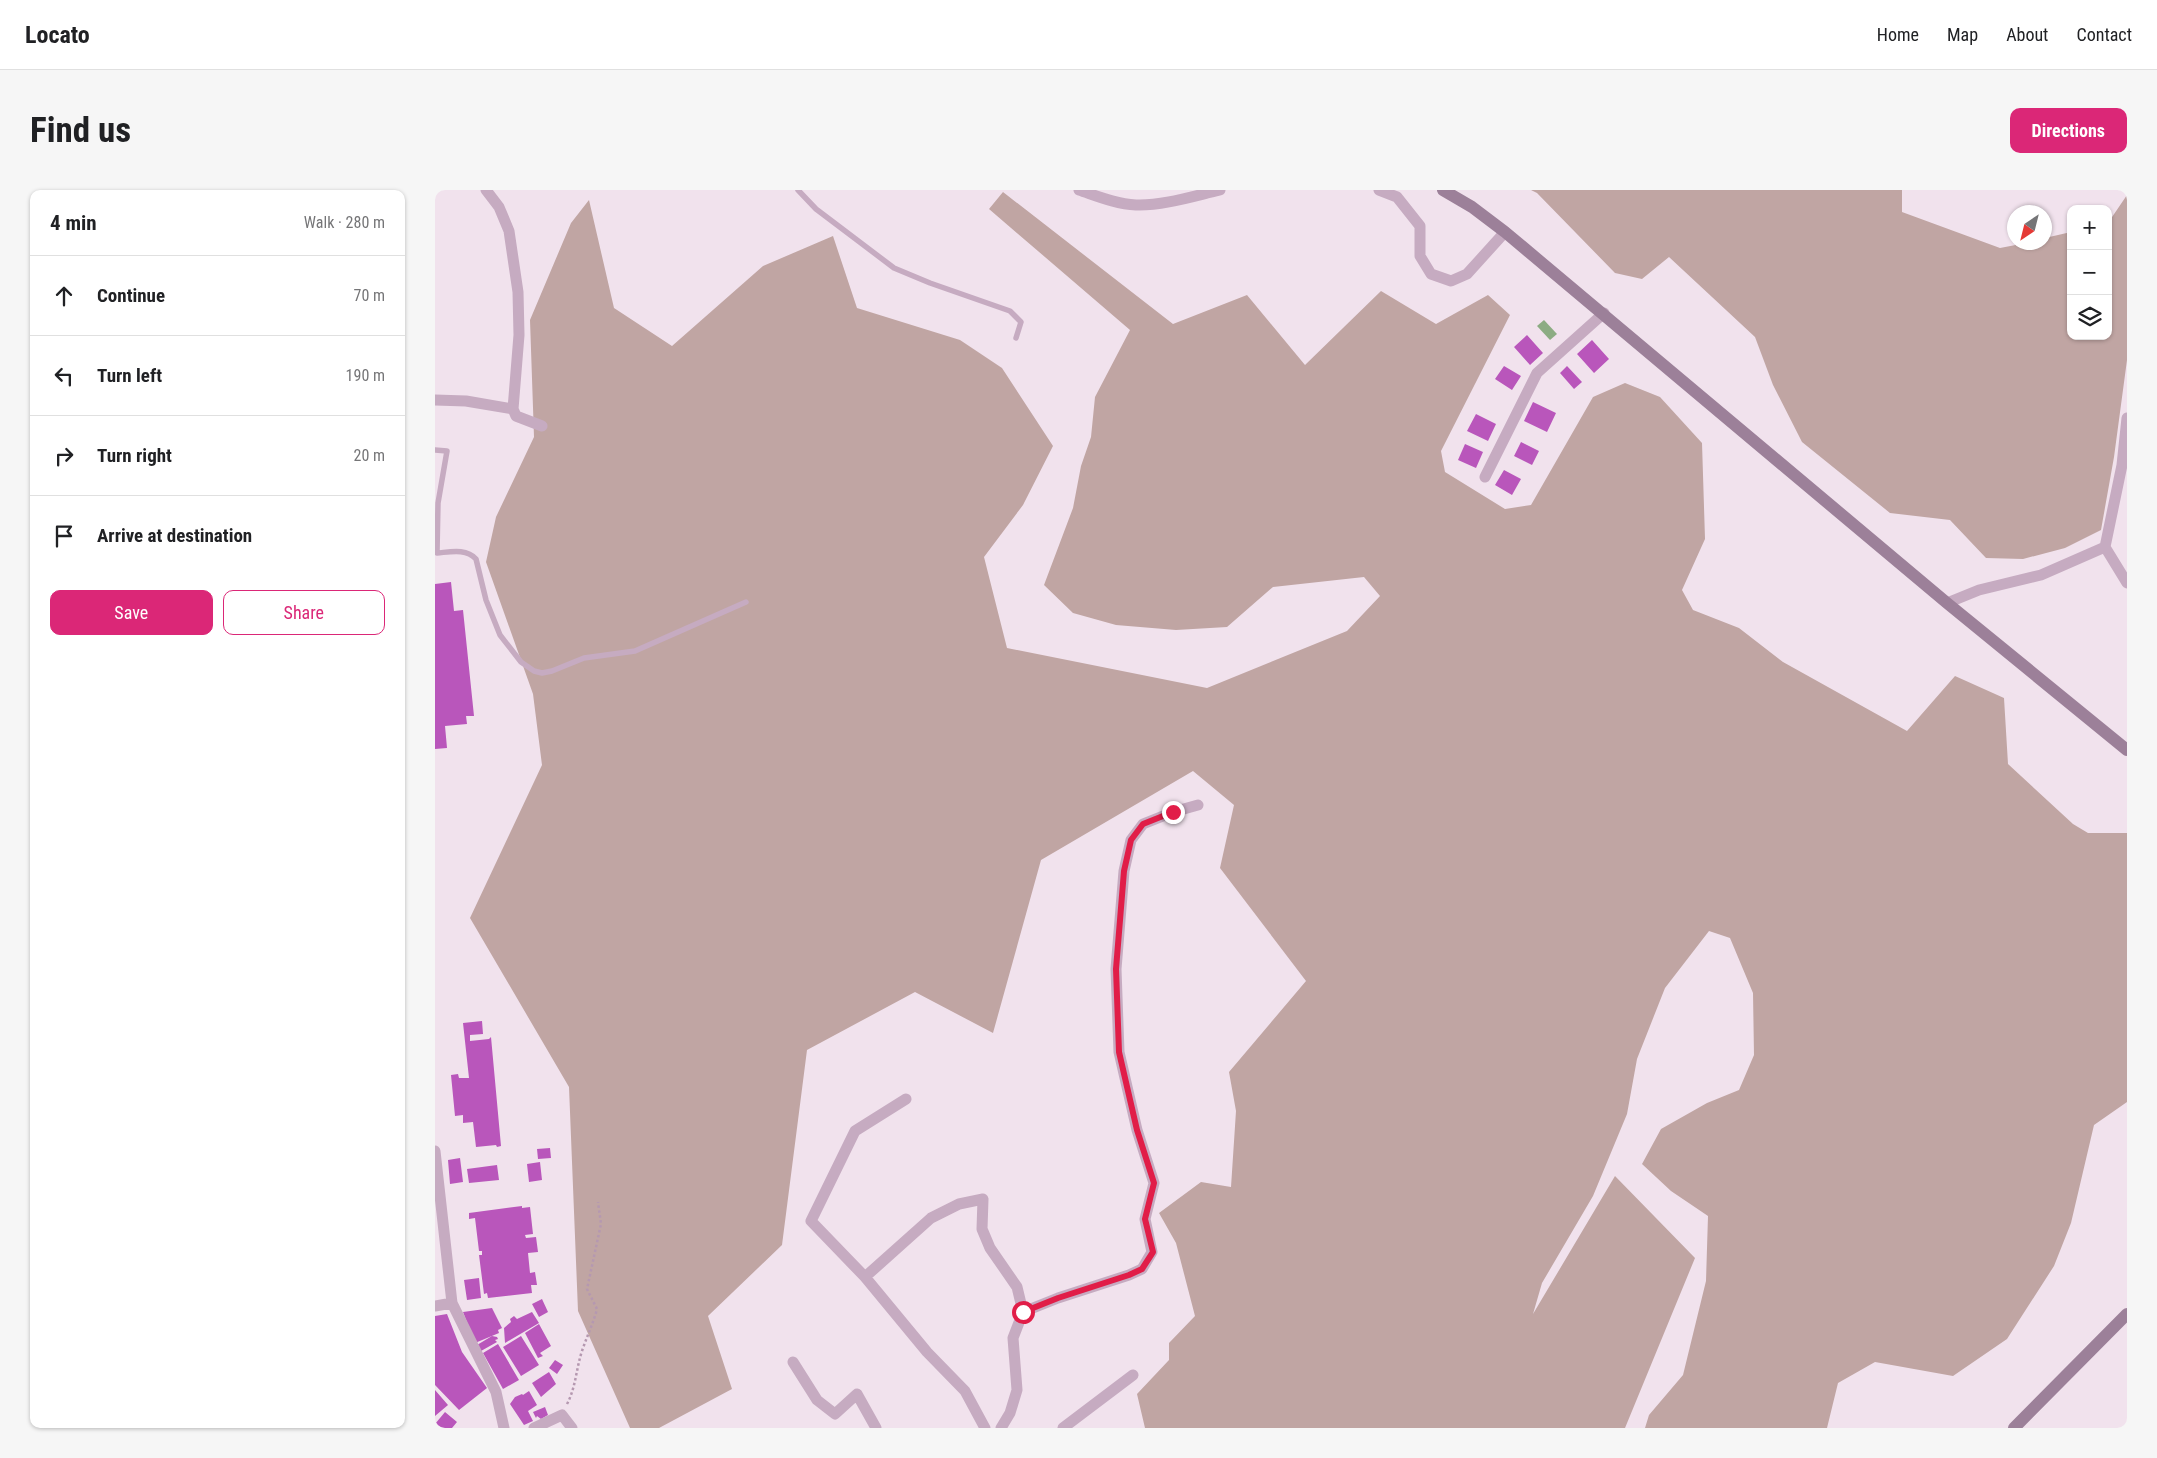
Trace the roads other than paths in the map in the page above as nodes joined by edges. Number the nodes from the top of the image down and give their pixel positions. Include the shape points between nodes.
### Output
1 (486, 190) edge
2 (797, 190) edge
3 (1079, 190) edge
4 (1220, 190) edge
5 (1379, 190) edge
6 (1443, 190) edge
7 (1505, 232) junction
8 (1604, 313) junction
9 (1016, 338) dead end
10 (435, 400) edge
11 (513, 409) junction
12 (2127, 418) edge
13 (542, 426) dead end
14 (435, 450) edge
15 (1485, 477) dead end
16 (2105, 547) junction
17 (2127, 583) edge
18 (746, 602) dead end
19 (1947, 603) junction
20 (2127, 750) edge
21 (1198, 805) dead end
22 (906, 1099) dead end
23 (435, 1150) edge
24 (865, 1278) junction
25 (452, 1303) junction
26 (435, 1306) edge
27 (1023, 1312) junction
28 (2127, 1314) edge
29 (793, 1362) dead end
30 (1133, 1375) dead end
31 (505, 1428) edge
32 (534, 1428) edge
33 (572, 1428) edge
34 (876, 1428) edge
35 (985, 1428) edge
36 (1001, 1428) edge
37 (1063, 1428) edge
38 (2014, 1428) edge

1 - 11 street via 499,207 509,231 518,292 519,335
2 - 9 lane via 816,209 894,268 1009,312 1021,322
3 - 4 street via 1107,200 1136,205
5 - 7 street via 1397,197 1420,226 1421,256 1431,274 1451,281 1467,274
6 - 7 street
7 - 8 street
8 - 15 street via 1537,373
8 - 19 street
10 - 11 street via 466,401
11 - 13 street via 515,416
12 - 16 street via 2122,466
14 - 18 lane via 447,451 438,503 437,552 472,554 500,635 521,662 534,671 542,673 584,658 635,651
16 - 17 street
16 - 19 street via 2041,575 1979,590
19 - 20 street
21 - 27 street via 1143,824 1131,840 1124,871 1116,969 1119,1052 1137,1130 1154,1183 1145,1219 1153,1252 1142,1269
22 - 24 street via 855,1131 811,1221
23 - 25 street
24 - 27 street via 931,1218 959,1204 983,1199 981,1229 1017,1287
24 - 35 street via 927,1352 965,1391
25 - 26 street
25 - 31 street via 496,1392
27 - 36 street via 1013,1338 1017,1390
28 - 38 street
29 - 34 street via 817,1400 835,1414 857,1394
30 - 37 street
32 - 33 street via 562,1414

